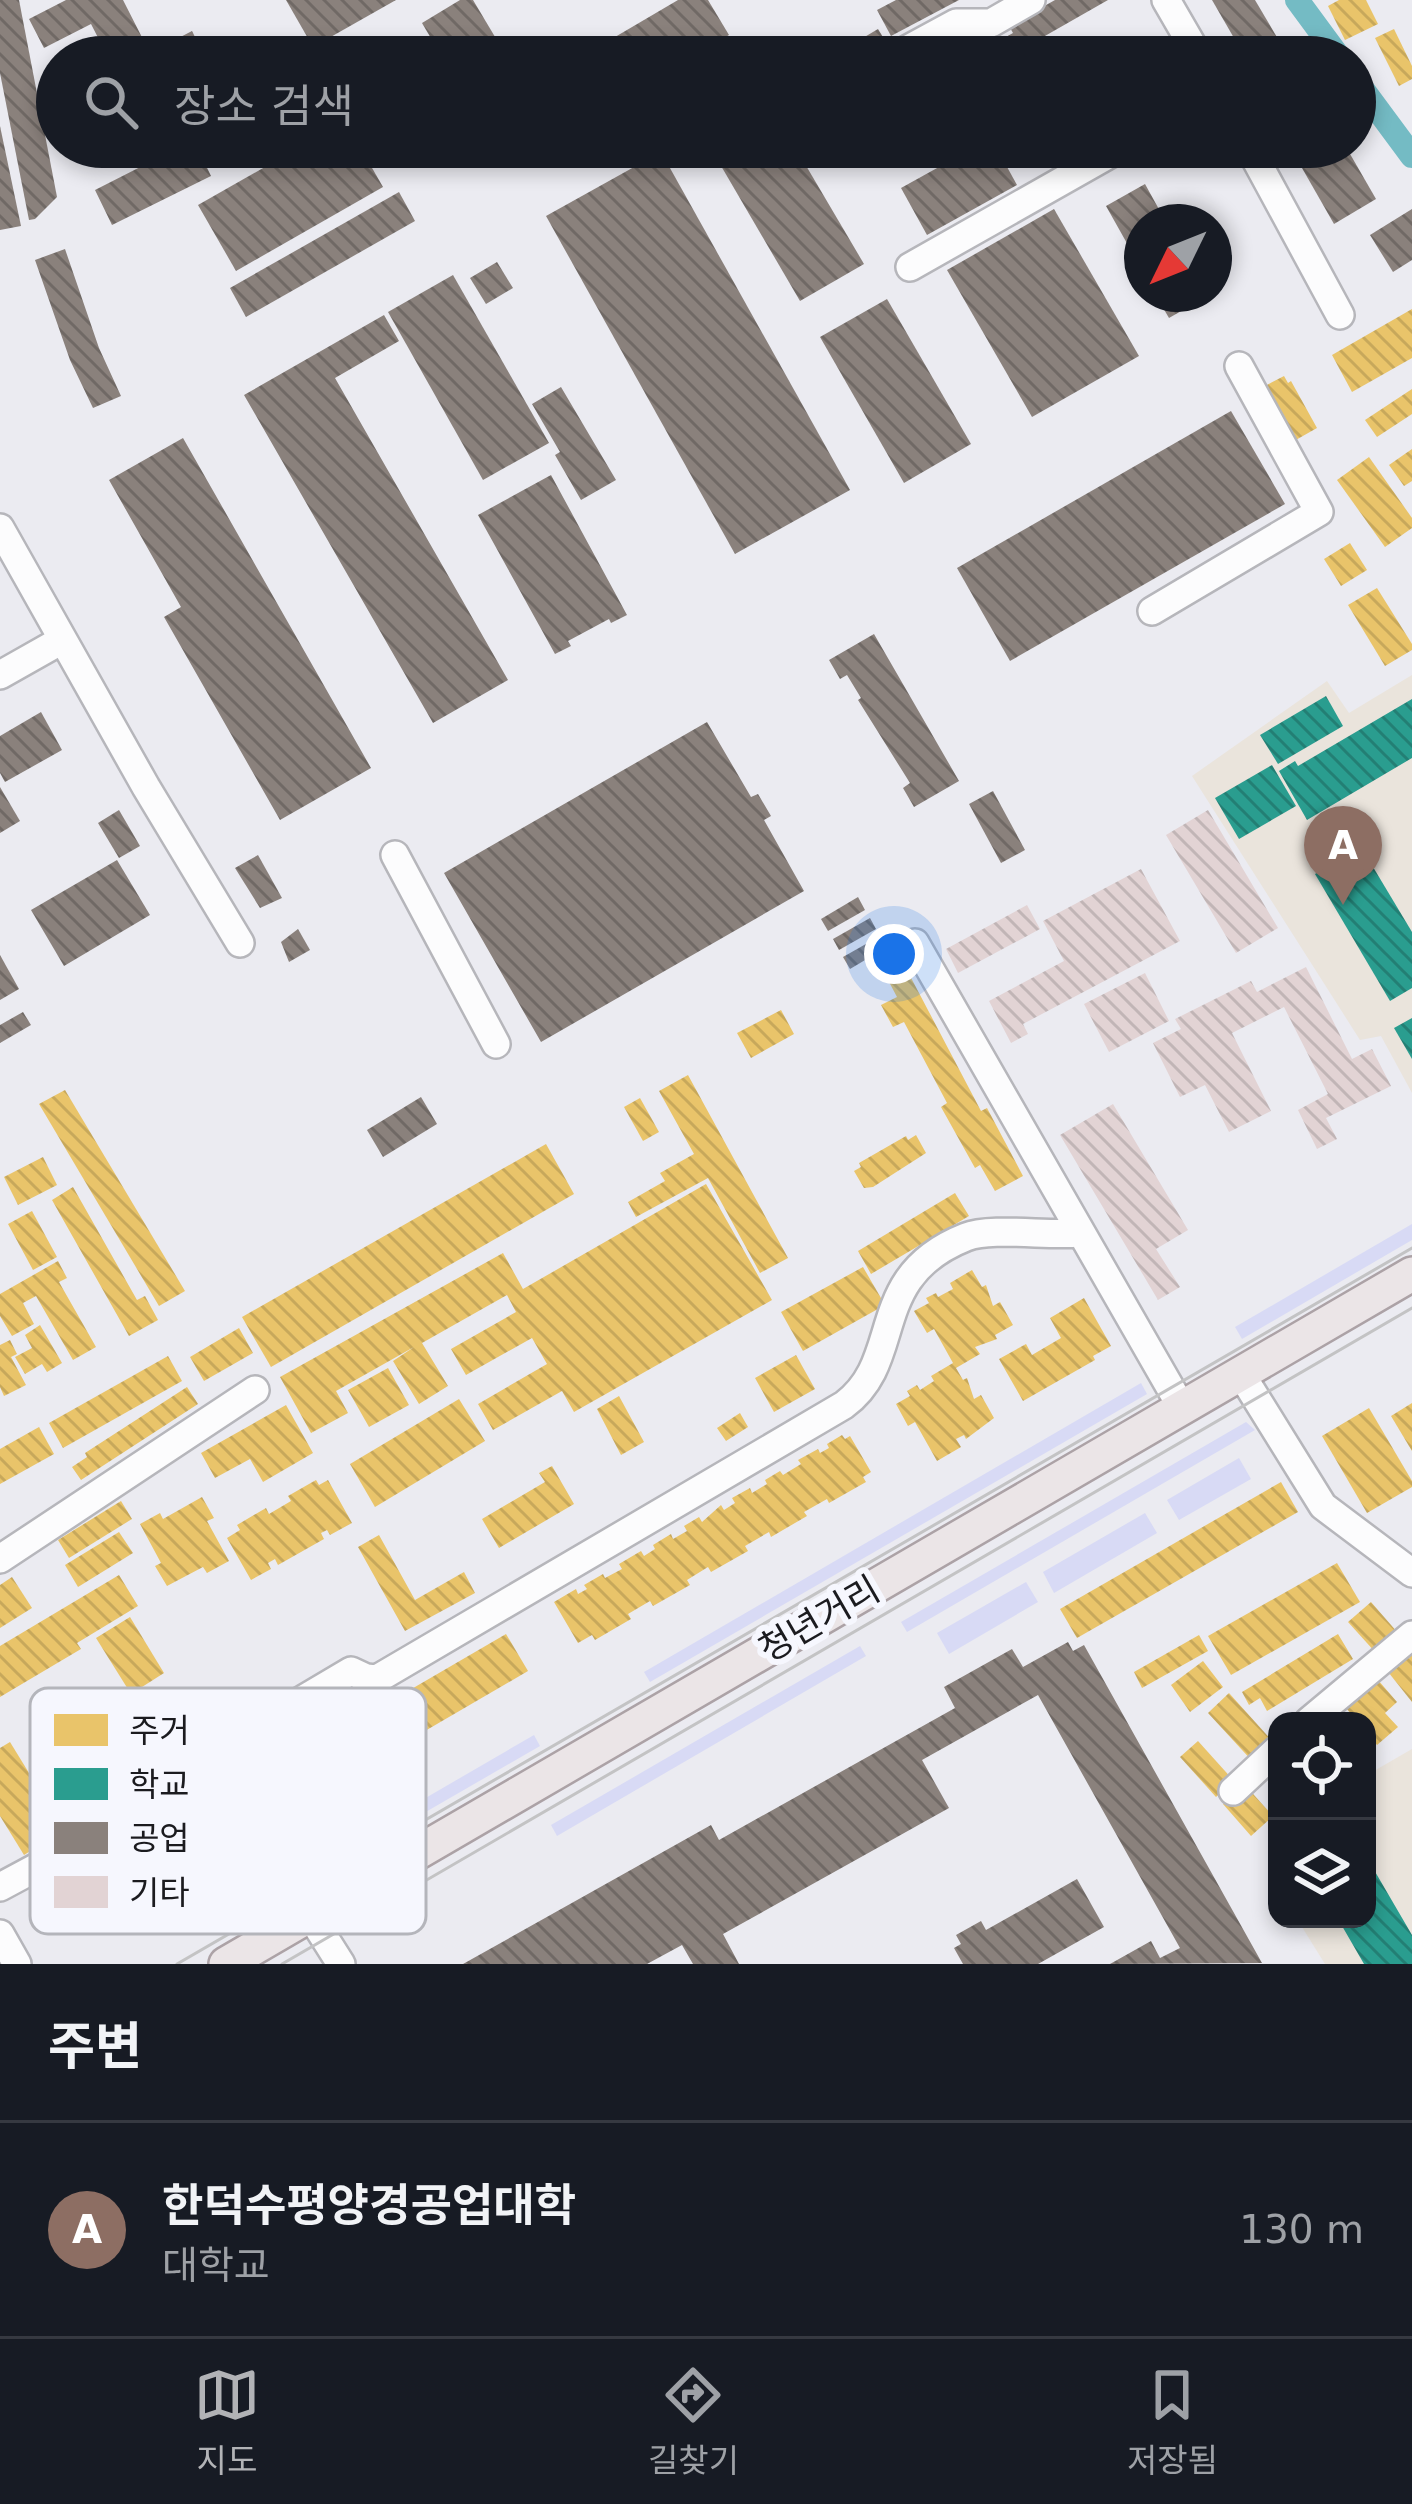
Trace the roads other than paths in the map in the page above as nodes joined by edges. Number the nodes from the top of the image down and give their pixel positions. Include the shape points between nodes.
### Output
1 (1031, 0) edge
2 (1166, 0) edge
3 (932, 36) edge
4 (1187, 36) edge
5 (1085, 168) edge
6 (1260, 168) edge
7 (910, 267) dead end
8 (1340, 315) dead end
9 (1239, 365) dead end
10 (0, 528) edge
11 (1152, 611) dead end
12 (62, 640) junction
13 (0, 675) edge
14 (395, 855) dead end
15 (240, 943) dead end
16 (915, 943) dead end
17 (496, 1044) dead end
18 (1078, 1234) junction
19 (1412, 1274) edge
20 (1241, 1374) junction
21 (255, 1390) dead end
22 (1182, 1408) junction
23 (0, 1559) edge
24 (1412, 1573) edge
25 (1412, 1635) edge
26 (322, 1688) edge
27 (1320, 1712) edge
28 (1268, 1758) edge
29 (1233, 1791) dead end
30 (426, 1848) edge
31 (30, 1871) edge
32 (0, 1887) edge
33 (0, 1934) edge
34 (278, 1934) edge
35 (322, 1934) edge
36 (17, 1964) edge
37 (226, 1964) edge
38 (341, 1964) edge

1 - 3 street via 991,23 956,23
2 - 4 street
5 - 7 street
6 - 8 street
9 - 11 street via 1319,512
10 - 12 street
12 - 13 street
12 - 15 street
14 - 17 street
16 - 18 street
18 - 22 street
18 - 26 street via 967,1237 914,1270 897,1295 864,1390 844,1405 377,1679 351,1671
19 - 20 main road, 청년거리
20 - 22 main road, 청년거리
20 - 24 street via 1323,1506
21 - 23 street
22 - 30 main road, 청년거리
25 - 27 street
28 - 29 street
31 - 32 street
33 - 36 street
34 - 37 main road, 청년거리
35 - 38 street

